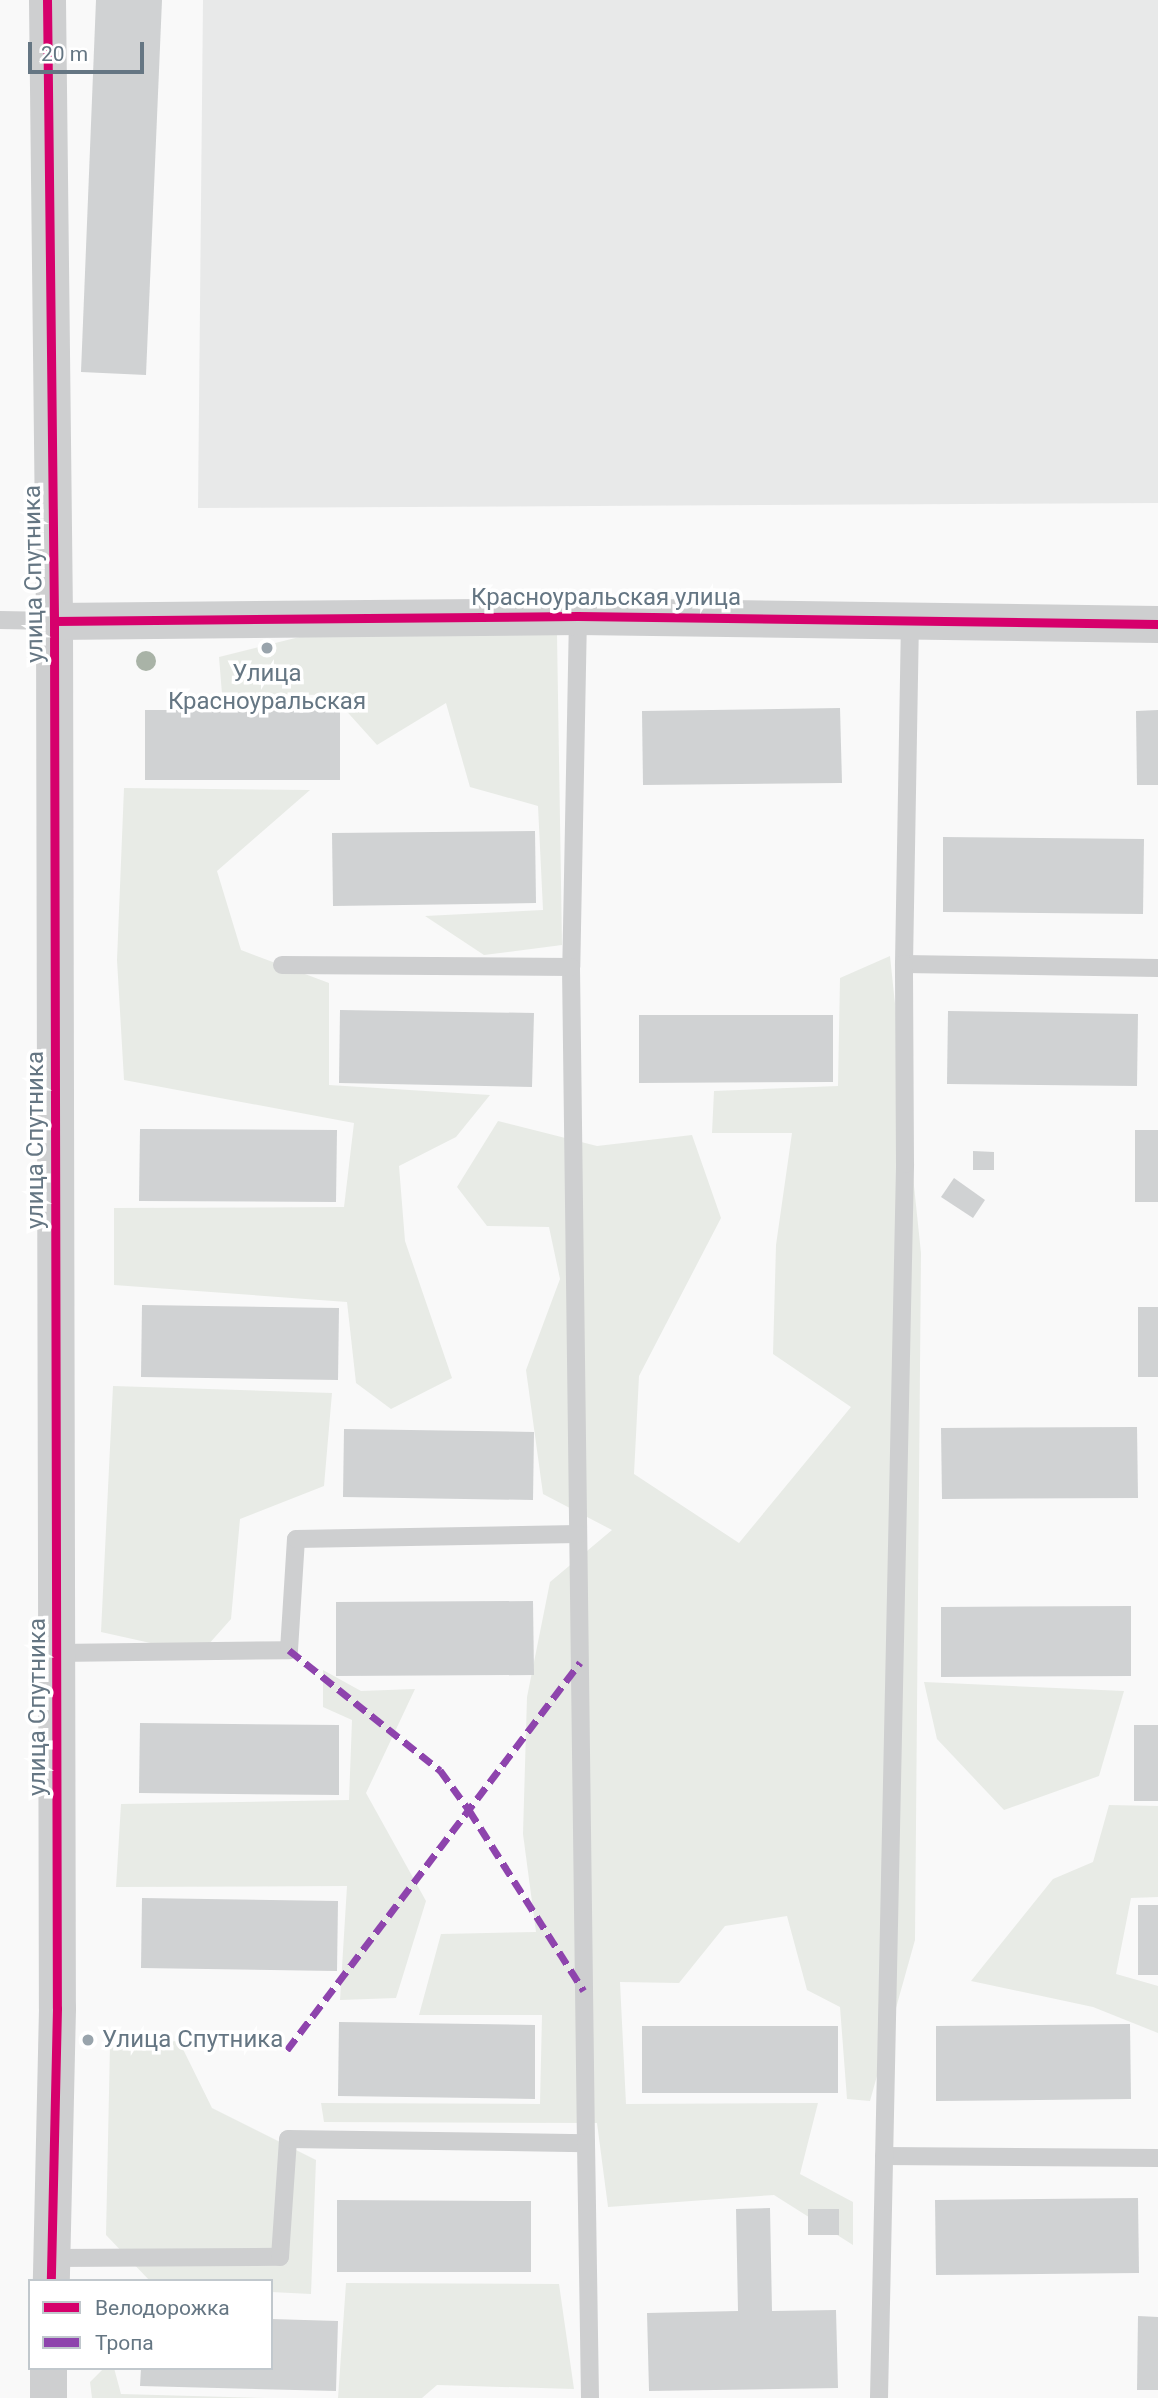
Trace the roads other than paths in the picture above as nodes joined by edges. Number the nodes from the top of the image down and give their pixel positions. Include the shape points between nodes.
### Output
1 (47, 0) edge
2 (578, 616) junction
3 (0, 620) edge
4 (910, 620) junction
5 (54, 621) junction
6 (1158, 624) edge
7 (904, 964) junction
8 (282, 965) dead end
9 (571, 968) junction
10 (1158, 968) edge
11 (578, 1534) junction
12 (57, 1653) junction
13 (586, 2143) junction
14 (884, 2156) junction
15 (1158, 2158) edge
16 (51, 2269) edge
17 (48, 2370) edge
18 (48, 2398) edge
19 (590, 2398) edge
20 (879, 2398) edge

1 - 5 street, улица Спутника
2 - 4 street, Красноуральская улица
2 - 5 street, Красноуральская улица
2 - 9 lane
3 - 5 lane
4 - 6 street, Красноуральская улица
4 - 7 lane
5 - 12 street, улица Спутника
7 - 10 lane
7 - 14 lane via 905,1164
8 - 9 lane
9 - 11 lane
11 - 12 lane via 296,1539 289,1650
11 - 13 lane
12 - 16 street, улица Спутника
13 - 16 lane via 288,2140 280,2258
13 - 19 lane
14 - 15 lane
14 - 20 lane
17 - 18 street

